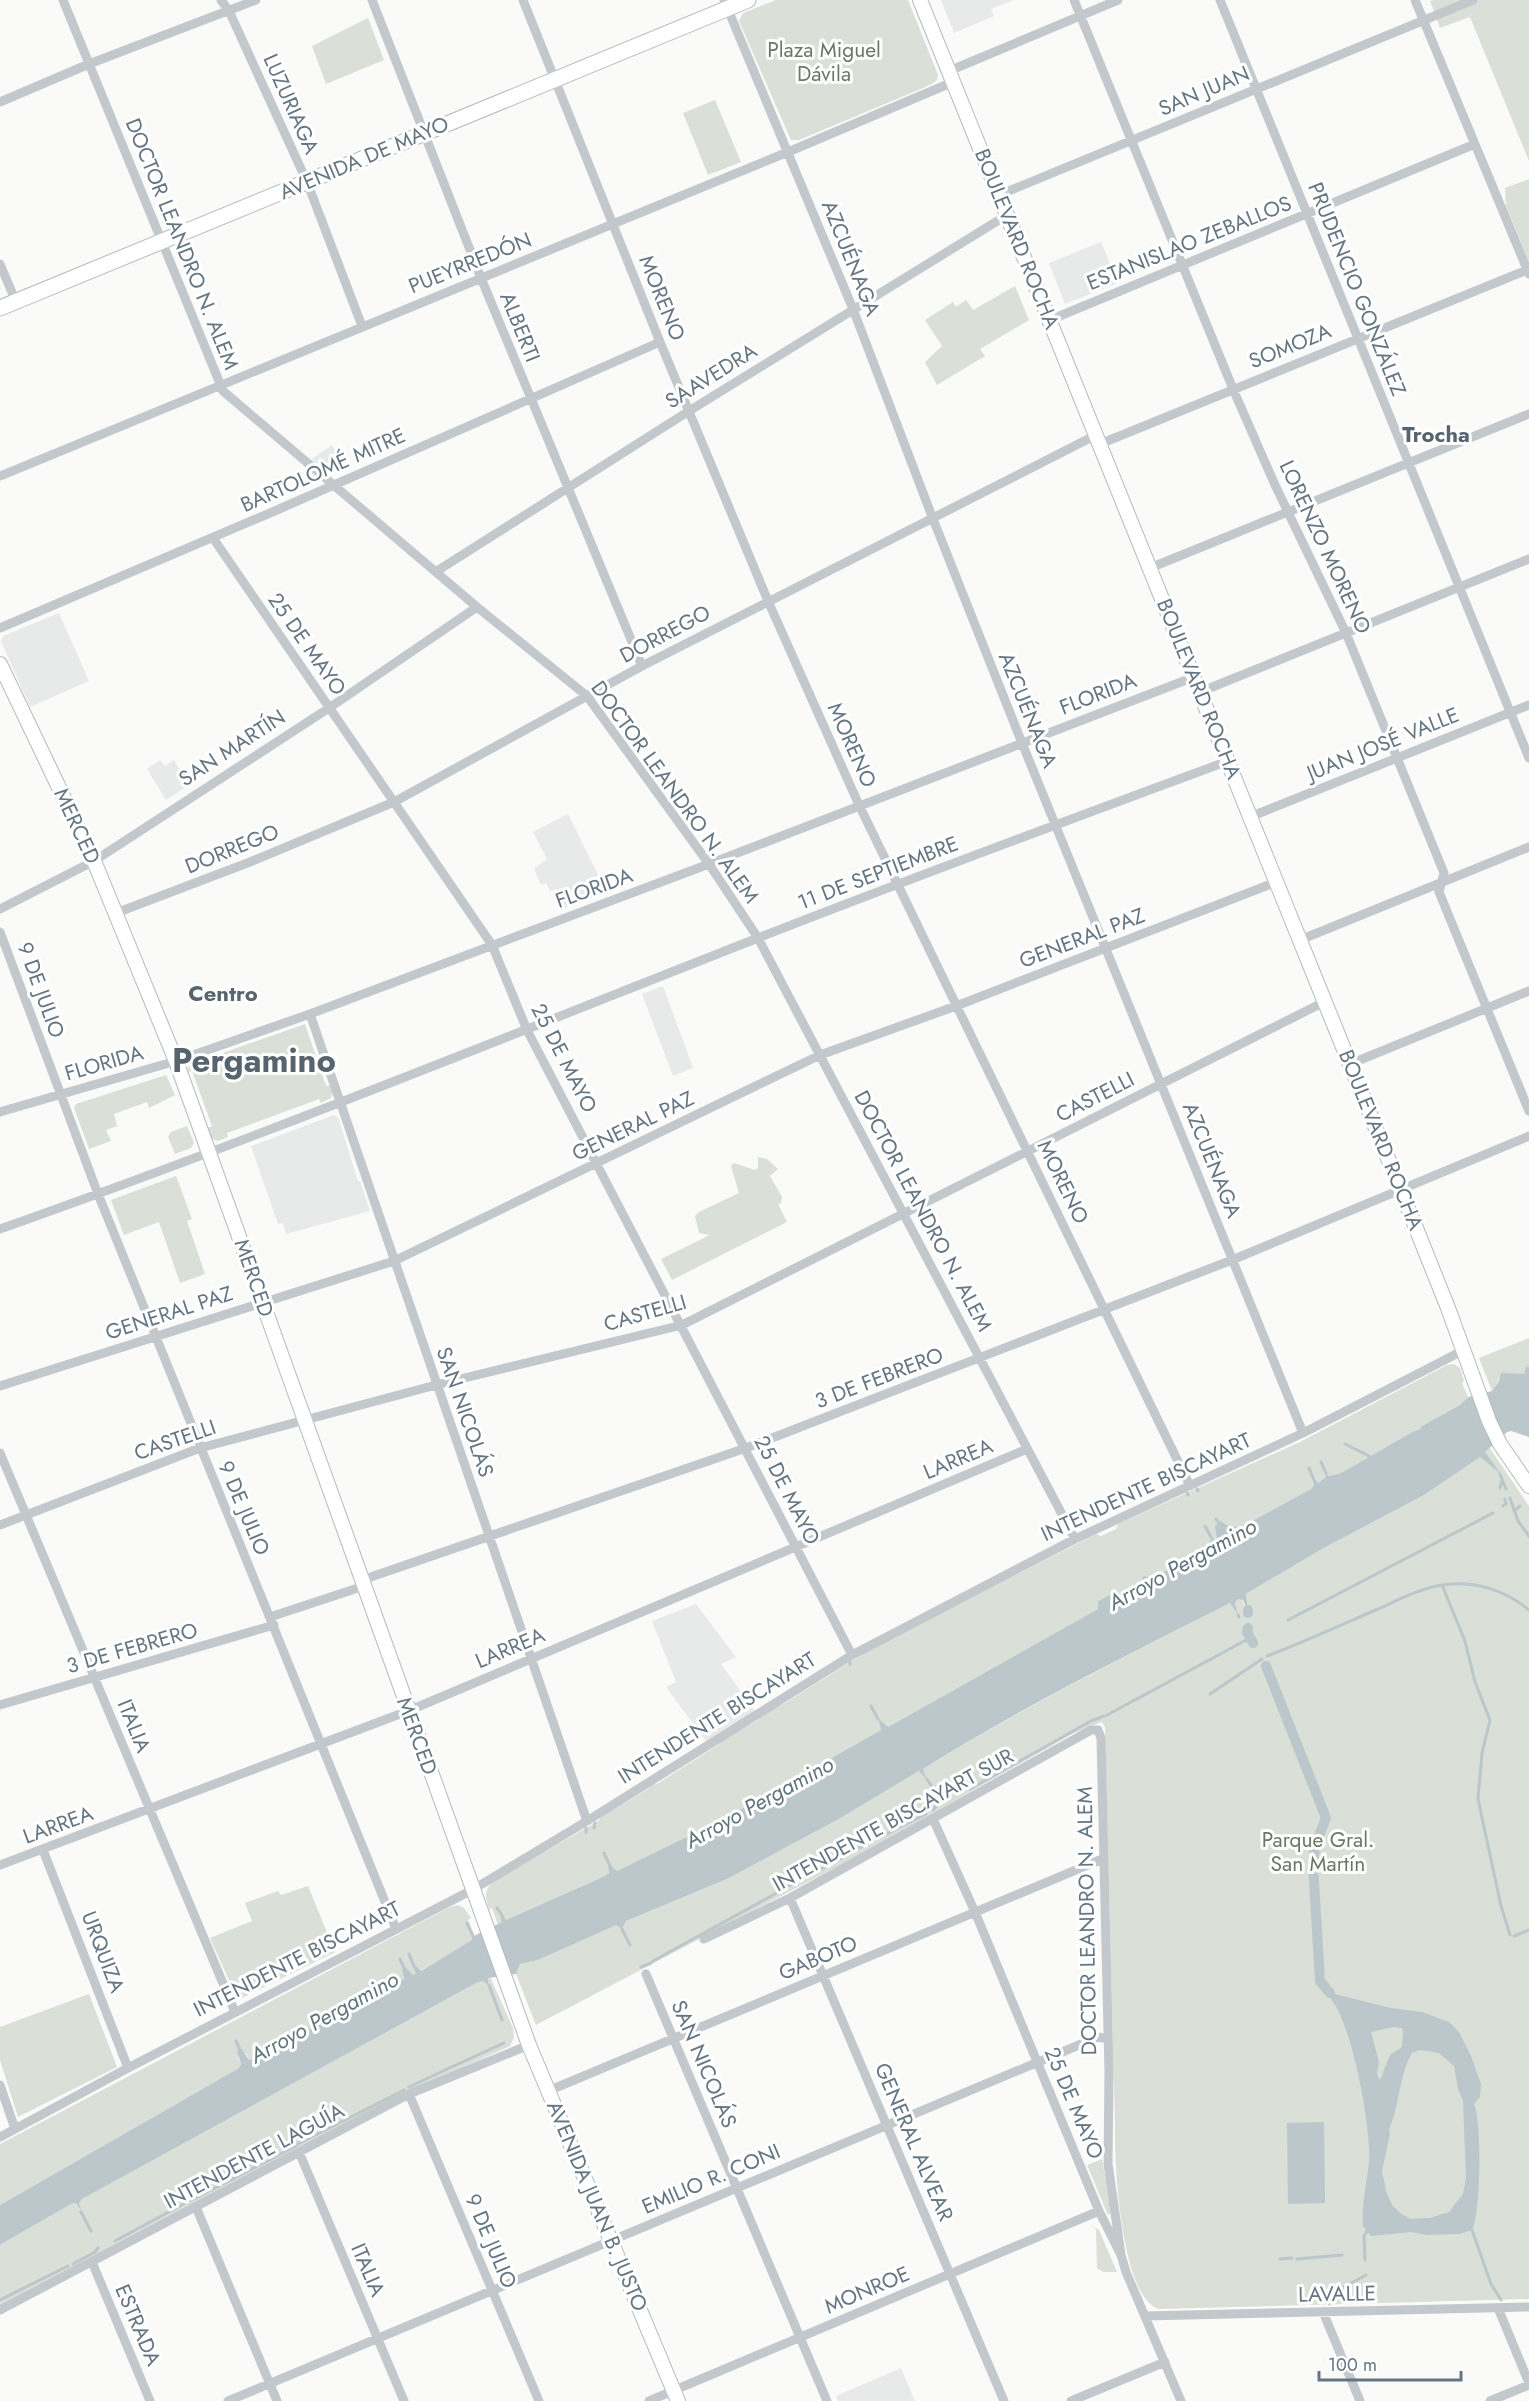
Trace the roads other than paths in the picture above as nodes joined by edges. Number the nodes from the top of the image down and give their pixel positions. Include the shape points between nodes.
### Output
1 (63, 0) edge
2 (221, 0) edge
3 (256, 0) edge
4 (372, 0) edge
5 (523, 0) edge
6 (748, 0) edge
7 (920, 0) edge
8 (1074, 0) edge
9 (1118, 0) edge
10 (1220, 0) edge
11 (1415, 0) edge
12 (1473, 0) edge
13 (726, 4) edge
14 (229, 10) junction
15 (1080, 16) junction
16 (1424, 21) junction
17 (89, 64) junction
18 (951, 76) junction
19 (553, 79) junction
20 (1256, 89) junction
21 (0, 102) edge
22 (422, 134) junction
23 (1131, 141) junction
24 (1475, 144) junction
25 (788, 152) junction
26 (307, 182) junction
27 (999, 195) junction
28 (1306, 214) junction
29 (1007, 215) junction
30 (613, 224) junction
31 (163, 242) junction
32 (0, 264) edge
33 (1182, 265) junction
34 (1528, 272) edge
35 (481, 279) junction
36 (16, 302) junction
37 (0, 308) edge
38 (853, 309) junction
39 (1050, 320) junction
40 (362, 326) junction
41 (1358, 337) junction
42 (660, 342) junction
43 (220, 384) junction
44 (1233, 388) junction
45 (530, 399) junction
46 (689, 411) junction
47 (1529, 414) edge
48 (1098, 440) junction
49 (1408, 463) junction
50 (0, 476) edge
51 (333, 486) junction
52 (567, 489) junction
53 (1288, 511) junction
54 (933, 519) junction
55 (213, 538) junction
56 (1529, 559) edge
57 (1150, 568) junction
58 (437, 571) junction
59 (1459, 587) junction
60 (768, 601) junction
61 (477, 607) junction
62 (0, 628) edge
63 (1346, 633) junction
64 (0, 664) edge
65 (642, 666) junction
66 (1194, 677) junction
67 (1200, 692) junction
68 (587, 696) junction
69 (1529, 705) edge
70 (328, 708) junction
71 (1511, 713) junction
72 (1022, 743) junction
73 (1397, 757) junction
74 (1529, 758) edge
75 (1228, 762) junction
76 (394, 802) junction
77 (860, 806) junction
78 (1250, 817) junction
79 (1055, 825) junction
80 (1529, 847) edge
81 (94, 861) junction
82 (709, 864) junction
83 (1276, 882) junction
84 (1442, 882) junction
85 (897, 885) junction
86 (0, 909) edge
87 (116, 913) junction
88 (0, 932) edge
89 (758, 938) junction
90 (1300, 940) junction
91 (492, 945) junction
92 (1106, 949) junction
93 (1529, 991) edge
94 (1324, 1002) junction
95 (956, 1005) junction
96 (1486, 1008) junction
97 (310, 1014) junction
98 (527, 1030) junction
99 (820, 1055) junction
100 (176, 1061) junction
101 (1350, 1064) junction
102 (1161, 1084) junction
103 (61, 1095) junction
104 (341, 1102) junction
105 (1529, 1111) edge
106 (0, 1112) edge
107 (1529, 1136) edge
108 (209, 1151) junction
109 (1028, 1152) junction
110 (597, 1163) junction
111 (1400, 1188) junction
112 (98, 1194) junction
113 (905, 1213) junction
114 (0, 1229) edge
115 (1232, 1260) junction
116 (394, 1262) junction
117 (262, 1302) junction
118 (1105, 1310) junction
119 (682, 1325) junction
120 (156, 1336) junction
121 (1464, 1350) junction
122 (980, 1359) junction
123 (436, 1385) junction
124 (0, 1386) edge
125 (305, 1419) junction
126 (1303, 1433) junction
127 (200, 1448) junction
128 (746, 1448) junction
129 (1028, 1449) junction
130 (0, 1453) edge
131 (1190, 1486) junction
132 (1529, 1486) edge
133 (25, 1516) junction
134 (0, 1525) edge
135 (488, 1536) junction
136 (1074, 1539) junction
137 (796, 1549) junction
138 (363, 1583) junction
139 (272, 1621) junction
140 (852, 1655) junction
141 (531, 1659) junction
142 (94, 1678) junction
143 (0, 1705) edge
144 (408, 1711) junction
145 (1098, 1730) joint
146 (321, 1745) junction
147 (149, 1810) junction
148 (933, 1820) junction
149 (588, 1821) junction
150 (43, 1850) junction
151 (1102, 1859) junction
152 (0, 1865) edge
153 (472, 1890) junction
154 (790, 1898) junction
155 (975, 1912) junction
156 (396, 1929) junction
157 (704, 1939) dead end
158 (646, 1974) dead end
159 (824, 1975) junction
160 (517, 2010) joint
161 (235, 2012) junction
162 (674, 2038) junction
163 (1108, 2038) junction
164 (529, 2045) junction
165 (1037, 2062) junction
166 (128, 2068) junction
167 (0, 2085) edge
168 (548, 2091) junction
169 (410, 2094) junction
170 (887, 2125) junction
171 (15, 2129) junction
172 (0, 2137) edge
173 (299, 2152) junction
174 (737, 2188) junction
175 (196, 2207) junction
176 (1100, 2211) junction
177 (611, 2241) junction
178 (1121, 2255) junction
179 (92, 2262) junction
180 (951, 2275) junction
181 (492, 2291) junction
182 (1529, 2307) edge
183 (1498, 2308) junction
184 (0, 2310) edge
185 (1323, 2312) junction
186 (1145, 2316) junction
187 (800, 2338) junction
188 (378, 2339) junction
189 (1165, 2362) junction
190 (269, 2384) junction
191 (1529, 2384) edge
192 (676, 2396) edge
193 (150, 2401) edge
194 (228, 2401) edge
195 (277, 2401) edge
196 (404, 2401) edge
197 (539, 2401) edge
198 (649, 2401) edge
199 (827, 2401) edge
200 (1004, 2401) edge
201 (1071, 2401) edge
202 (1181, 2401) edge
203 (1360, 2401) edge
204 (1490, 2401) edge

1 - 17 street, DOCTOR LEANDRO N. ALEM
2 - 14 street, LUZURIAGA
3 - 14 street
4 - 22 street, ALBERTI
5 - 19 street, MORENO
6 - 13 main road, AVENIDA DE MAYO
7 - 18 main road, BOULEVARD ROCHA
8 - 15 street, LORENZO MORENO
9 - 15 street, PUEYRREDÓN
10 - 20 street, PRUDENCIO GONZÁLEZ
11 - 16 street
12 - 16 street, SAN JUAN
13 - 19 main road, AVENIDA DE MAYO
13 - 25 street, AZCUÉNAGA
14 - 17 street
14 - 26 street, LUZURIAGA
15 - 18 street, PUEYRREDÓN
15 - 23 street, LORENZO MORENO
16 - 20 street, SAN JUAN
16 - 24 street
17 - 21 street
17 - 31 street, DOCTOR LEANDRO N. ALEM
18 - 25 street, PUEYRREDÓN
18 - 27 main road, BOULEVARD ROCHA
19 - 22 main road, AVENIDA DE MAYO
19 - 30 street, MORENO
20 - 23 street, SAN JUAN
20 - 28 street, PRUDENCIO GONZÁLEZ
22 - 26 main road, AVENIDA DE MAYO
22 - 35 street, ALBERTI
23 - 27 street, SAN JUAN
23 - 33 street, LORENZO MORENO
24 - 28 street, ESTANISLAO ZEBALLOS
24 - 34 street
25 - 30 street, PUEYRREDÓN
25 - 38 street, AZCUÉNAGA
26 - 31 main road, AVENIDA DE MAYO
26 - 40 street, LUZURIAGA
27 - 29 main road, BOULEVARD ROCHA
28 - 33 street, ESTANISLAO ZEBALLOS
28 - 41 street, PRUDENCIO GONZÁLEZ
29 - 38 street, SAAVEDRA
29 - 39 main road, BOULEVARD ROCHA
30 - 35 street, PUEYRREDÓN
30 - 42 street, MORENO
31 - 36 main road, AVENIDA DE MAYO
31 - 43 street, DOCTOR LEANDRO N. ALEM
32 - 36 street
33 - 39 street, ESTANISLAO ZEBALLOS
33 - 44 street, LORENZO MORENO
34 - 41 street, SOMOZA
35 - 40 street, PUEYRREDÓN
35 - 45 street, ALBERTI
36 - 37 main road, AVENIDA DE MAYO
38 - 46 street, SAAVEDRA
38 - 54 street, AZCUÉNAGA
39 - 48 main road, BOULEVARD ROCHA
40 - 43 street, PUEYRREDÓN
41 - 44 street, SOMOZA
41 - 49 street, PRUDENCIO GONZÁLEZ
42 - 45 street, BARTOLOMÉ MITRE
42 - 46 street, MORENO
43 - 50 street, PUEYRREDÓN
43 - 51 street, DOCTOR LEANDRO N. ALEM via 223,391
44 - 48 street, SOMOZA
44 - 53 street, LORENZO MORENO
45 - 51 street, BARTOLOMÉ MITRE
45 - 52 street, ALBERTI
46 - 52 street, SAAVEDRA
46 - 60 street, MORENO
47 - 49 street
48 - 54 street, DORREGO
48 - 57 main road, BOULEVARD ROCHA
49 - 53 street
49 - 59 street, PRUDENCIO GONZÁLEZ
51 - 55 street, BARTOLOMÉ MITRE
51 - 58 street, DOCTOR LEANDRO N. ALEM
52 - 58 street, SAAVEDRA
52 - 65 street, ALBERTI
53 - 57 street
53 - 63 street, LORENZO MORENO
54 - 60 street, DORREGO
54 - 72 street, AZCUÉNAGA
55 - 62 street, BARTOLOMÉ MITRE
55 - 70 street, 25 DE MAYO
56 - 59 street
57 - 66 main road, BOULEVARD ROCHA
58 - 61 street, DOCTOR LEANDRO N. ALEM
59 - 63 street
59 - 71 street, PRUDENCIO GONZÁLEZ
60 - 65 street, DORREGO
60 - 77 street, MORENO
61 - 68 street, DOCTOR LEANDRO N. ALEM
61 - 70 street, SAN MARTÍN
63 - 67 street
63 - 73 street, LORENZO MORENO
64 - 81 main road, MERCED
65 - 68 street, DORREGO
66 - 67 main road, BOULEVARD ROCHA
66 - 72 street, FLORIDA
67 - 75 main road, BOULEVARD ROCHA
68 - 76 street, DORREGO
68 - 82 street, DOCTOR LEANDRO N. ALEM
69 - 71 street, JUAN JOSÉ VALLE
70 - 76 street, 25 DE MAYO
70 - 81 street, SAN MARTÍN
71 - 73 street, JUAN JOSÉ VALLE
71 - 74 street, PRUDENCIO GONZÁLEZ
72 - 77 street, FLORIDA
72 - 79 street, AZCUÉNAGA
73 - 78 street, JUAN JOSÉ VALLE
73 - 84 street, LORENZO MORENO via 1444,873
75 - 78 main road, BOULEVARD ROCHA
75 - 79 street, 11 DE SEPTIEMBRE
76 - 87 street, DORREGO
76 - 91 street, 25 DE MAYO
77 - 82 street, FLORIDA
77 - 85 street, MORENO
78 - 83 main road, BOULEVARD ROCHA
79 - 85 street, 11 DE SEPTIEMBRE
79 - 92 street, AZCUÉNAGA
80 - 84 street
81 - 86 street, SAN MARTÍN
81 - 87 main road, MERCED
82 - 89 street, DOCTOR LEANDRO N. ALEM
82 - 91 street, FLORIDA
83 - 90 main road, BOULEVARD ROCHA
83 - 92 street, GENERAL PAZ
84 - 90 street
84 - 96 street, LORENZO MORENO via 1439,892
85 - 89 street, 11 DE SEPTIEMBRE
85 - 95 street, MORENO
87 - 100 main road, MERCED
88 - 103 street, 9 DE JULIO
89 - 98 street, 11 DE SEPTIEMBRE
89 - 99 street, DOCTOR LEANDRO N. ALEM
90 - 94 main road, BOULEVARD ROCHA
91 - 97 street, FLORIDA
91 - 98 street, 25 DE MAYO
92 - 95 street, GENERAL PAZ
92 - 102 street, AZCUÉNAGA
93 - 96 street
94 - 101 main road, BOULEVARD ROCHA
94 - 102 street, CASTELLI
95 - 99 street, GENERAL PAZ
95 - 109 street, MORENO
96 - 101 street
96 - 105 street, LORENZO MORENO
97 - 100 street, FLORIDA
97 - 104 street, SAN NICOLÁS
98 - 104 street, 11 DE SEPTIEMBRE
98 - 110 street, 25 DE MAYO
99 - 110 street, GENERAL PAZ
99 - 113 street, DOCTOR LEANDRO N. ALEM
100 - 103 street, FLORIDA
100 - 108 main road, MERCED
101 - 111 main road, BOULEVARD ROCHA
102 - 109 street, CASTELLI
102 - 115 street, AZCUÉNAGA
103 - 106 street, FLORIDA
103 - 112 street, 9 DE JULIO
104 - 108 street, 11 DE SEPTIEMBRE
104 - 116 street, SAN NICOLÁS
107 - 111 street, 3 DE FEBRERO
108 - 112 street, 11 DE SEPTIEMBRE
108 - 117 main road, MERCED
109 - 113 street, CASTELLI
109 - 118 street, MORENO
110 - 116 street, GENERAL PAZ
110 - 119 street, 25 DE MAYO
111 - 115 street, 3 DE FEBRERO
111 - 121 main road, BOULEVARD ROCHA
112 - 114 street
112 - 120 street, 9 DE JULIO
113 - 119 street, CASTELLI
113 - 122 street, DOCTOR LEANDRO N. ALEM
115 - 118 street, 3 DE FEBRERO
115 - 126 street, AZCUÉNAGA
116 - 117 street, GENERAL PAZ
116 - 123 street, SAN NICOLÁS
117 - 120 street, GENERAL PAZ
117 - 125 main road, MERCED
118 - 122 street, 3 DE FEBRERO
118 - 131 street, MORENO
119 - 123 street, CASTELLI
119 - 128 street, 25 DE MAYO
120 - 124 street, GENERAL PAZ
120 - 127 street, 9 DE JULIO
121 - 126 street, INTENDENTE BISCAYART
121 - 132 main road, BOULEVARD ROCHA via 1489,1421
122 - 128 street, 3 DE FEBRERO
122 - 129 street, DOCTOR LEANDRO N. ALEM
123 - 125 street, CASTELLI
123 - 135 street, SAN NICOLÁS
125 - 127 street, CASTELLI
125 - 138 main road, MERCED
126 - 131 street, INTENDENTE BISCAYART
127 - 133 street, CASTELLI
127 - 139 street, 9 DE JULIO
128 - 135 street, 3 DE FEBRERO
128 - 137 street, 25 DE MAYO
129 - 136 street, DOCTOR LEANDRO N. ALEM
129 - 137 street, LARREA
130 - 133 street, ITALIA
131 - 136 street, INTENDENTE BISCAYART
133 - 134 street, CASTELLI
133 - 142 street, ITALIA
135 - 138 street, 3 DE FEBRERO
135 - 141 street, SAN NICOLÁS
136 - 140 street, INTENDENTE BISCAYART
137 - 140 street, 25 DE MAYO
137 - 141 street, LARREA
138 - 139 street, 3 DE FEBRERO
138 - 144 main road, MERCED
139 - 142 street, 3 DE FEBRERO
139 - 146 street, 9 DE JULIO
140 - 149 street, INTENDENTE BISCAYART
141 - 144 street, LARREA
141 - 149 street, SAN NICOLÁS
142 - 143 street, 3 DE FEBRERO
142 - 147 street, ITALIA
144 - 146 street, LARREA
144 - 153 main road, MERCED
145 - 148 street, INTENDENTE BISCAYART SUR via 1090,1730
145 - 151 street, DOCTOR LEANDRO N. ALEM
146 - 147 street, LARREA
146 - 156 street, 9 DE JULIO
147 - 150 street, LARREA
147 - 161 street, ITALIA
148 - 154 street, INTENDENTE BISCAYART SUR
148 - 155 street, 25 DE MAYO
149 - 153 street, INTENDENTE BISCAYART
150 - 152 street, LARREA
150 - 166 street, URQUIZA
151 - 155 street, GABOTO
151 - 163 street, DOCTOR LEANDRO N. ALEM
153 - 156 street, INTENDENTE BISCAYART
153 - 160 main road, MERCED
154 - 157 street, INTENDENTE BISCAYART SUR
154 - 159 street, GENERAL ALVEAR
155 - 159 street, GABOTO
155 - 165 street, 25 DE MAYO
156 - 161 street, INTENDENTE BISCAYART
158 - 162 street, SAN NICOLÁS
159 - 162 street, GABOTO
159 - 170 street, GENERAL ALVEAR
160 - 164 main road, AVENIDA JUAN B. JUSTO
161 - 166 street, INTENDENTE BISCAYART
162 - 168 street, GABOTO
162 - 174 street, SAN NICOLÁS
163 - 165 street, EMILIO R. CONI via 1098,2037
163 - 178 street, DOCTOR LEANDRO N. ALEM via 1107,2164
164 - 168 main road, AVENIDA JUAN B. JUSTO
164 - 169 street, INTENDENTE LAGUÍA
165 - 170 street, EMILIO R. CONI
165 - 176 street, 25 DE MAYO
166 - 171 street, INTENDENTE BISCAYART
167 - 171 street
168 - 177 main road, AVENIDA JUAN B. JUSTO
169 - 173 street, INTENDENTE LAGUÍA
169 - 181 street, 9 DE JULIO
170 - 174 street, EMILIO R. CONI
170 - 180 street, GENERAL ALVEAR
171 - 172 street, INTENDENTE BISCAYART
173 - 175 street, INTENDENTE LAGUÍA
173 - 188 street, ITALIA
174 - 177 street, EMILIO R. CONI
174 - 187 street, SAN NICOLÁS
175 - 179 street, INTENDENTE LAGUÍA
175 - 190 street
176 - 178 street, 25 DE MAYO
176 - 180 street, MONROE
177 - 181 street, EMILIO R. CONI
177 - 192 main road, AVENIDA JUAN B. JUSTO
178 - 186 street, 25 DE MAYO
179 - 184 street, INTENDENTE LAGUÍA
179 - 193 street, ESTRADA
180 - 187 street, MONROE
180 - 200 street, GENERAL ALVEAR
181 - 188 street, EMILIO R. CONI
181 - 197 street, 9 DE JULIO
182 - 183 street, LAVALLE
183 - 185 street, LAVALLE
183 - 191 street
185 - 186 street, LAVALLE
185 - 203 street
186 - 189 street, 25 DE MAYO
187 - 192 street, MONROE
187 - 199 street, SAN NICOLÁS
188 - 190 street, EMILIO R. CONI
188 - 196 street, ITALIA
189 - 201 street
189 - 202 street, 25 DE MAYO
190 - 194 street, EMILIO R. CONI
190 - 195 street
191 - 204 street
192 - 198 street, MONROE

